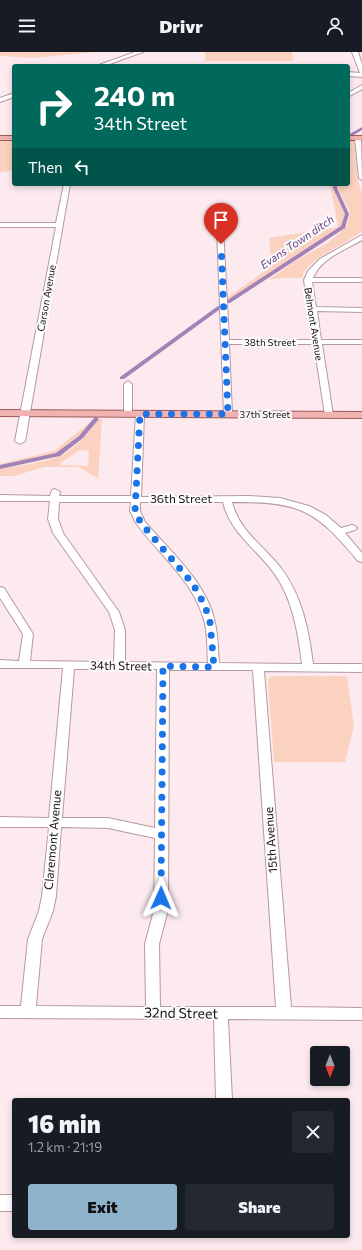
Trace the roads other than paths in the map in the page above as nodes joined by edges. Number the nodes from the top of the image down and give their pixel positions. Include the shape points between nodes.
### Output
1 (140, 52) edge
2 (355, 52) edge
3 (105, 64) edge
4 (362, 73) edge
5 (350, 74) edge
6 (362, 87) edge
7 (350, 94) edge
8 (0, 138) edge
9 (12, 138) edge
10 (360, 138) edge
11 (362, 158) edge
12 (362, 178) edge
13 (67, 186) edge
14 (0, 225) edge
15 (59, 225) junction
16 (220, 228) dead end
17 (362, 237) edge
18 (353, 243) junction
19 (362, 246) edge
20 (308, 280) junction
21 (362, 280) edge
22 (312, 309) junction
23 (362, 310) edge
24 (225, 342) junction
25 (317, 342) junction
26 (362, 342) edge
27 (128, 384) dead end
28 (0, 413) edge
29 (25, 413) junction
30 (134, 414) junction
31 (228, 414) junction
32 (329, 415) junction
33 (362, 415) edge
34 (20, 441) dead end
35 (54, 495) junction
36 (0, 498) edge
37 (135, 499) junction
38 (226, 500) junction
39 (352, 528) dead end
40 (339, 532) junction
41 (362, 559) edge
42 (0, 590) edge
43 (0, 664) edge
44 (24, 665) junction
45 (69, 665) junction
46 (119, 666) junction
47 (163, 666) junction
48 (214, 667) junction
49 (258, 667) junction
50 (308, 667) junction
51 (362, 668) edge
52 (55, 821) junction
53 (0, 822) edge
54 (161, 834) junction
55 (0, 1012) edge
56 (28, 1012) junction
57 (153, 1013) junction
58 (221, 1014) junction
59 (284, 1014) junction
60 (362, 1014) edge
61 (224, 1098) edge
62 (0, 1203) edge
63 (12, 1203) edge

1 - 3 street
2 - 4 street
4 - 5 street
6 - 7 street
8 - 9 main road
10 - 11 street
11 - 12 street
13 - 15 street, Carson Avenue
14 - 15 street
15 - 29 street, Carson Avenue
16 - 24 street
17 - 18 street, Belmont Avenue
18 - 19 street
18 - 20 street, Belmont Avenue via 318,264 312,269
20 - 21 street
20 - 22 street, Belmont Avenue
22 - 23 street
22 - 25 street, Belmont Avenue
24 - 25 street, 38th Street
24 - 31 street
25 - 26 street, 38th Street
25 - 32 street, Belmont Avenue
27 - 30 street
28 - 29 main road, 37th Street
29 - 30 main road, 37th Street
29 - 34 street, Carson Avenue
30 - 31 main road, 37th Street
30 - 37 street
31 - 32 main road, 37th Street
32 - 33 main road, 37th Street
35 - 36 street, 36th Street
35 - 37 street, 36th Street
35 - 46 street via 53,519 58,533 114,612 120,630
37 - 38 street, 36th Street
37 - 48 street via 136,515 193,584 205,606 210,622
38 - 40 street, 36th Street via 275,500 299,505 315,512
38 - 50 street via 232,519 268,559 286,585 303,629
39 - 40 street
40 - 41 street
42 - 44 street via 28,634
43 - 44 street, 34th Street
44 - 45 street, 34th Street
45 - 46 street, 34th Street
45 - 52 street, Claremont Avenue
46 - 47 street, 34th Street
47 - 48 street, 34th Street
47 - 54 street
48 - 49 street, 34th Street
49 - 50 street, 34th Street
49 - 59 street, 15th Avenue
50 - 51 street, 34th Street
52 - 53 street
52 - 54 street via 118,824
52 - 56 street, Claremont Avenue via 46,911 35,939
54 - 57 street via 161,910 152,944
55 - 56 street, 32nd Street
56 - 57 street, 32nd Street
57 - 58 street, 32nd Street
58 - 59 street, 32nd Street
58 - 61 street
59 - 60 street, 32nd Street
62 - 63 street

